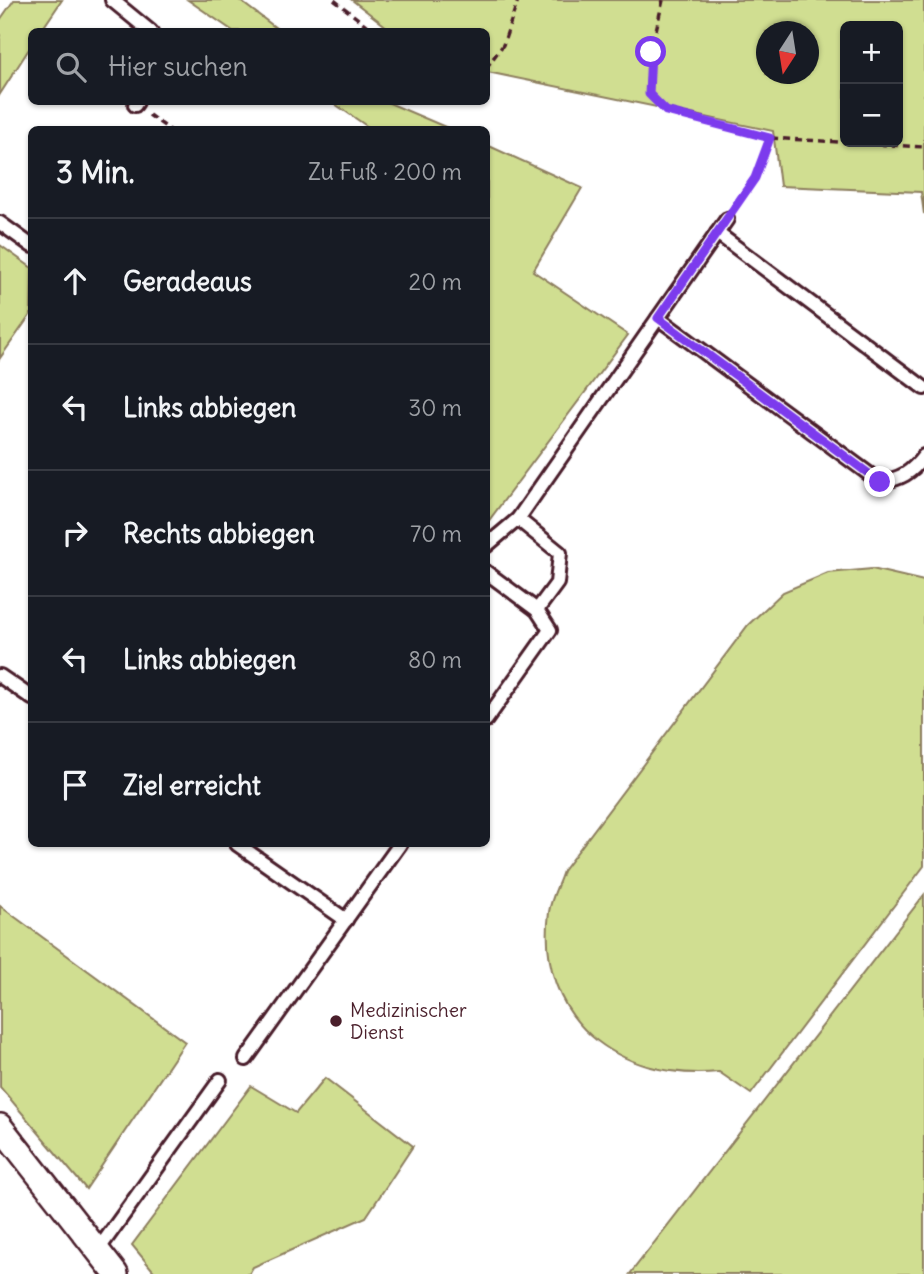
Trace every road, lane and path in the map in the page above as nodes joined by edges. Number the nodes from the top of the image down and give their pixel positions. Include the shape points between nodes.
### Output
1 (112, 0) edge
2 (334, 0) edge
3 (518, 0) edge
4 (663, 0) edge
5 (146, 28) edge
6 (370, 28) edge
7 (490, 63) edge
8 (139, 105) edge
9 (165, 126) edge
10 (770, 138) junction
11 (924, 147) edge
12 (727, 219) joint
13 (0, 223) edge
14 (716, 233) junction
15 (28, 243) edge
16 (658, 318) junction
17 (924, 388) edge
18 (924, 456) edge
19 (518, 519) junction
20 (490, 543) edge
21 (490, 575) edge
22 (537, 610) junction
23 (0, 676) edge
24 (28, 695) edge
25 (490, 714) edge
26 (241, 847) edge
27 (398, 847) edge
28 (346, 920) junction
29 (246, 1059) dead end
30 (220, 1080) dead end
31 (0, 1126) edge
32 (97, 1250) junction
33 (116, 1274) edge

1 - 5 lane
2 - 6 path
3 - 7 path via 503,45
4 - 10 path via 651,52 649,94 666,111
8 - 9 path
10 - 11 path
10 - 12 path via 755,178
12 - 14 lane
13 - 15 lane
14 - 16 lane
14 - 17 lane
16 - 18 lane via 880,482 898,479
16 - 19 lane
19 - 20 lane
19 - 22 lane via 560,553 557,583
21 - 22 lane
22 - 25 lane via 550,630
23 - 24 lane
26 - 28 lane
27 - 28 lane
28 - 29 lane
30 - 32 lane
31 - 32 street
32 - 33 street

